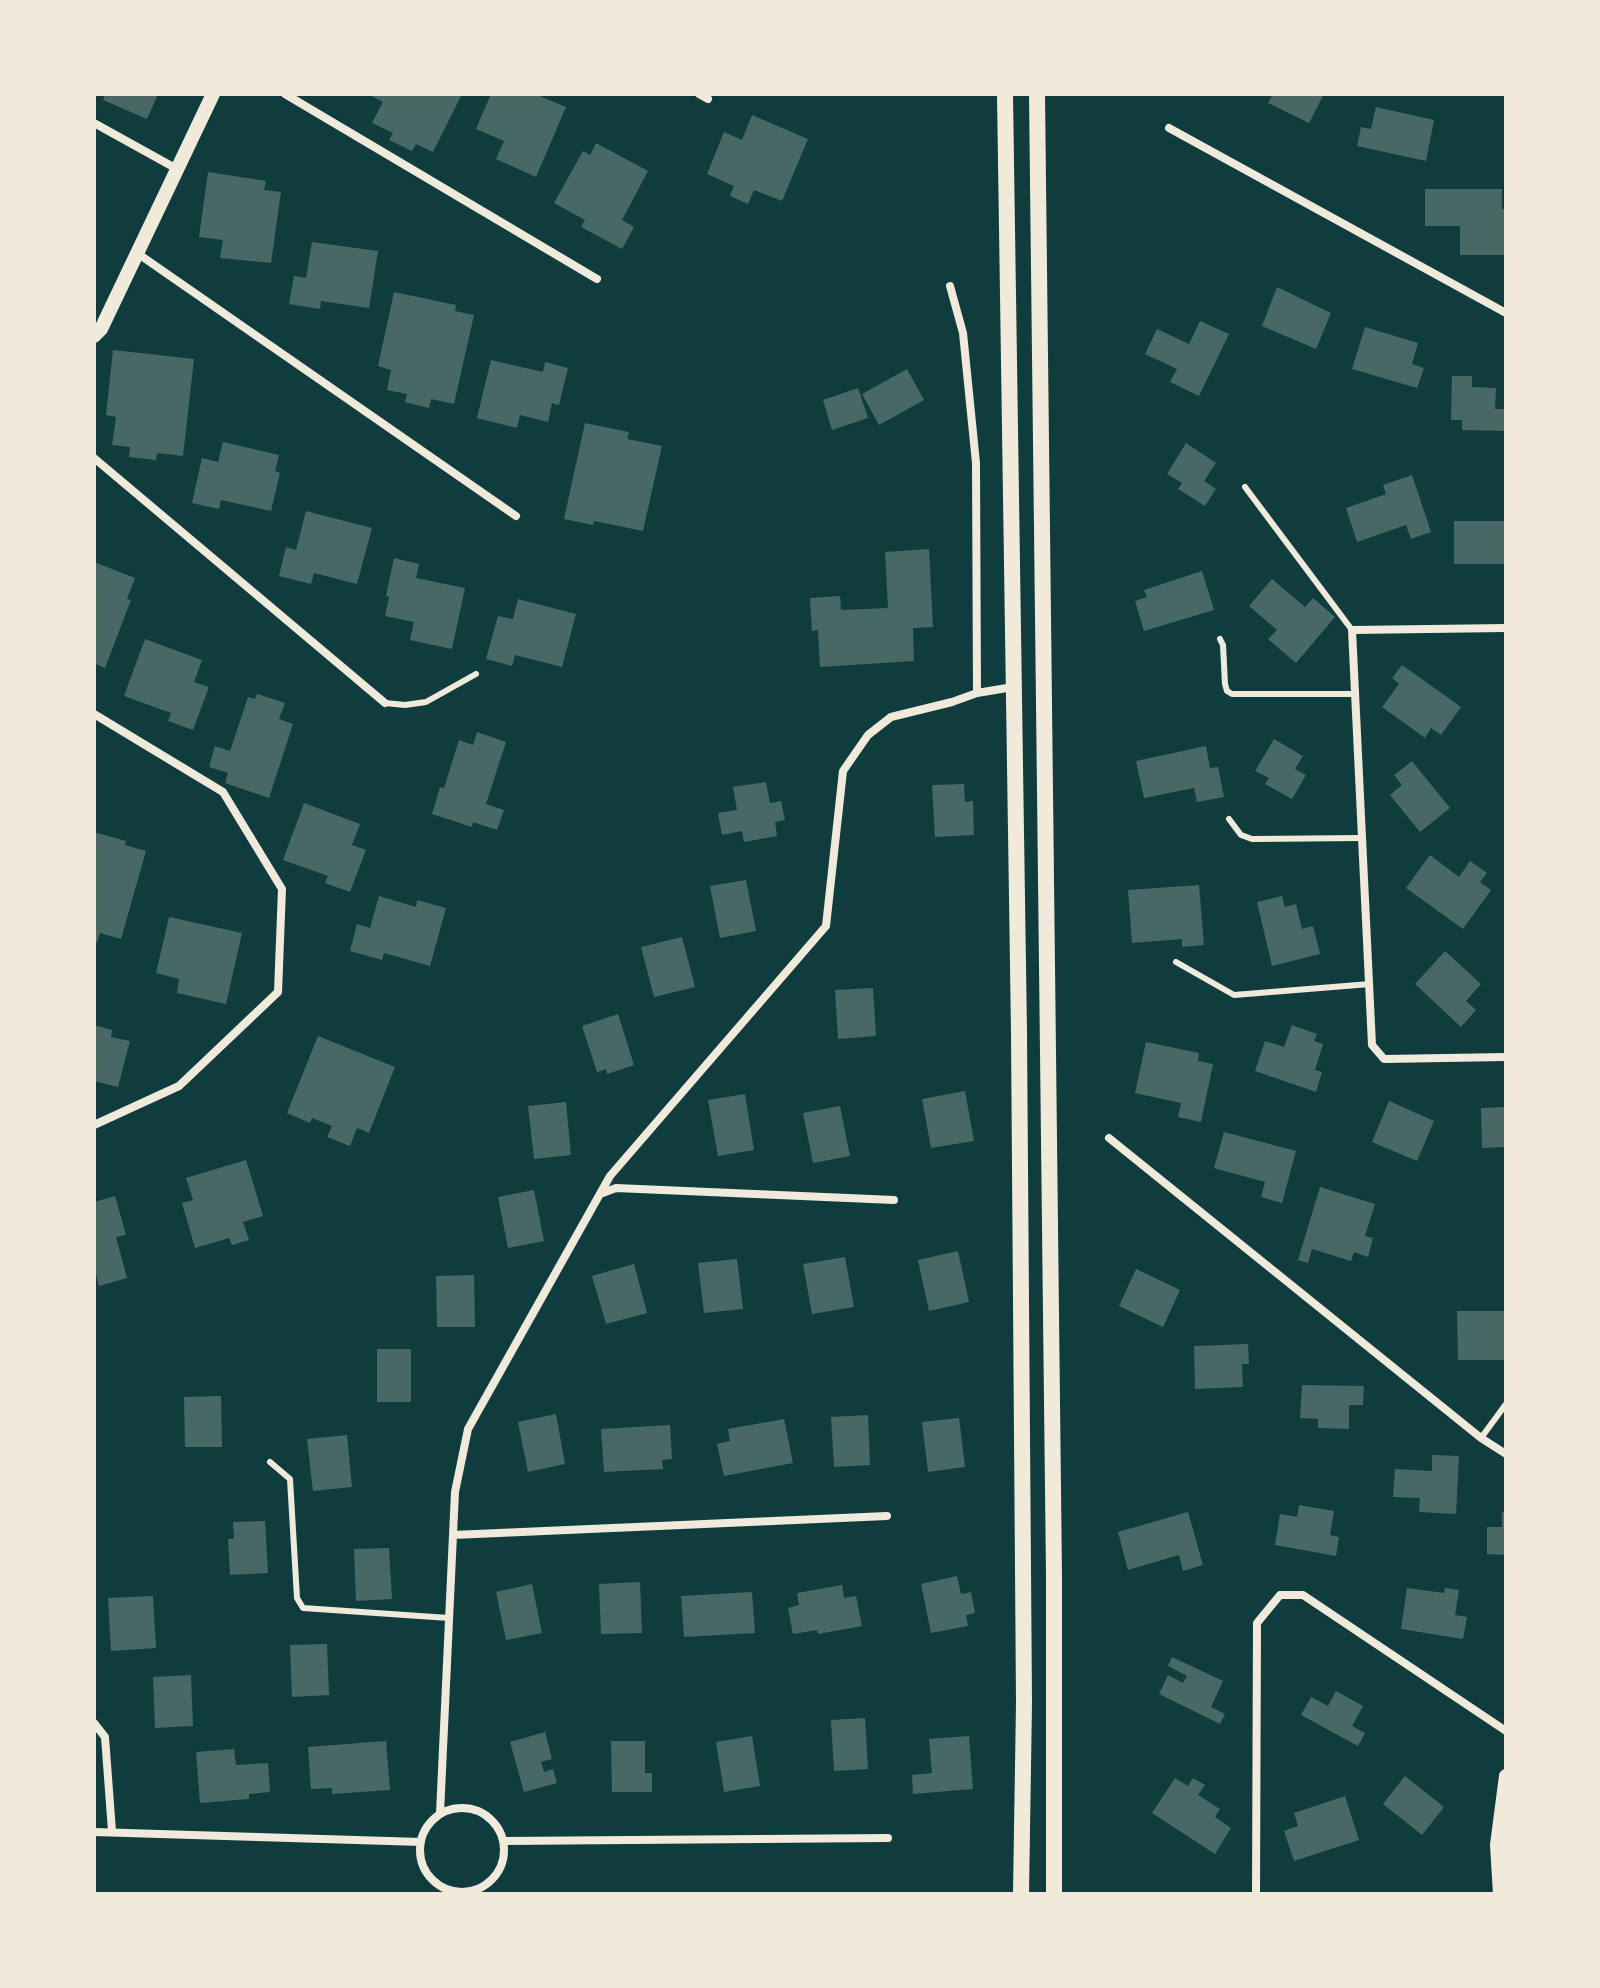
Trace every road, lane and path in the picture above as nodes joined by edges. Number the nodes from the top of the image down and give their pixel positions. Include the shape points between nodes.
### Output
1 (213, 94) edge
2 (285, 94) edge
3 (1005, 94) edge
4 (1037, 94) edge
5 (94, 123) edge
6 (1169, 128) dead end
7 (177, 169) junction
8 (137, 253) junction
9 (597, 279) dead end
10 (950, 286) dead end
11 (1506, 313) edge
12 (94, 336) edge
13 (94, 458) edge
14 (1245, 487) dead end
15 (516, 516) dead end
16 (1506, 628) edge
17 (1352, 630) junction
18 (1220, 639) dead end
19 (476, 674) dead end
20 (1013, 687) junction
21 (977, 693) junction
22 (1355, 694) junction
23 (385, 703) joint
24 (94, 714) edge
25 (1229, 819) dead end
26 (1363, 838) junction
27 (1176, 962) dead end
28 (1370, 984) junction
29 (1506, 1057) edge
30 (94, 1125) edge
31 (1109, 1138) dead end
32 (600, 1194) junction
33 (894, 1200) dead end
34 (1506, 1404) edge
35 (1481, 1438) junction
36 (1506, 1454) edge
37 (270, 1462) dead end
38 (887, 1516) dead end
39 (453, 1535) junction
40 (449, 1618) junction
41 (94, 1723) edge
42 (1506, 1731) edge
43 (1506, 1776) edge
44 (440, 1813) junction
45 (112, 1831) junction
46 (94, 1832) edge
47 (888, 1838) dead end
48 (503, 1841) junction
49 (421, 1842) junction
50 (462, 1893) edge
51 (1021, 1894) edge
52 (1054, 1894) edge
53 (1256, 1894) edge
54 (1500, 1894) edge

1 - 7 street
2 - 9 street
3 - 20 main road
4 - 52 main road
5 - 7 street
6 - 11 street
7 - 8 street
8 - 12 street
8 - 15 street
10 - 21 street via 963,333 976,463
13 - 23 street
14 - 17 lane
16 - 17 street
17 - 22 street
18 - 22 lane via 1225,684 1232,694
19 - 23 lane via 426,702
20 - 21 street
20 - 51 main road via 1023,1559
21 - 32 street via 891,717 868,735 843,771 826,926
22 - 26 street
24 - 30 street via 223,792 282,889 278,992 179,1086
25 - 26 lane via 1241,835 1252,839
26 - 28 street
27 - 28 lane via 1234,995
28 - 29 street via 1372,1045 1384,1059
31 - 35 street
32 - 33 street via 616,1188
32 - 39 street via 468,1429 455,1492
34 - 35 lane
35 - 36 street
37 - 40 lane via 290,1479 297,1598 303,1608
38 - 39 street
39 - 40 street
40 - 44 street
41 - 45 street via 105,1737
42 - 53 street via 1303,1595 1280,1595 1257,1623
43 - 54 street via 1497,1845
44 - 48 street via 469,1808 488,1816
44 - 49 street
45 - 46 street
45 - 49 street
47 - 48 street
48 - 50 street via 498,1871 476,1890
49 - 50 street via 425,1870 434,1881

